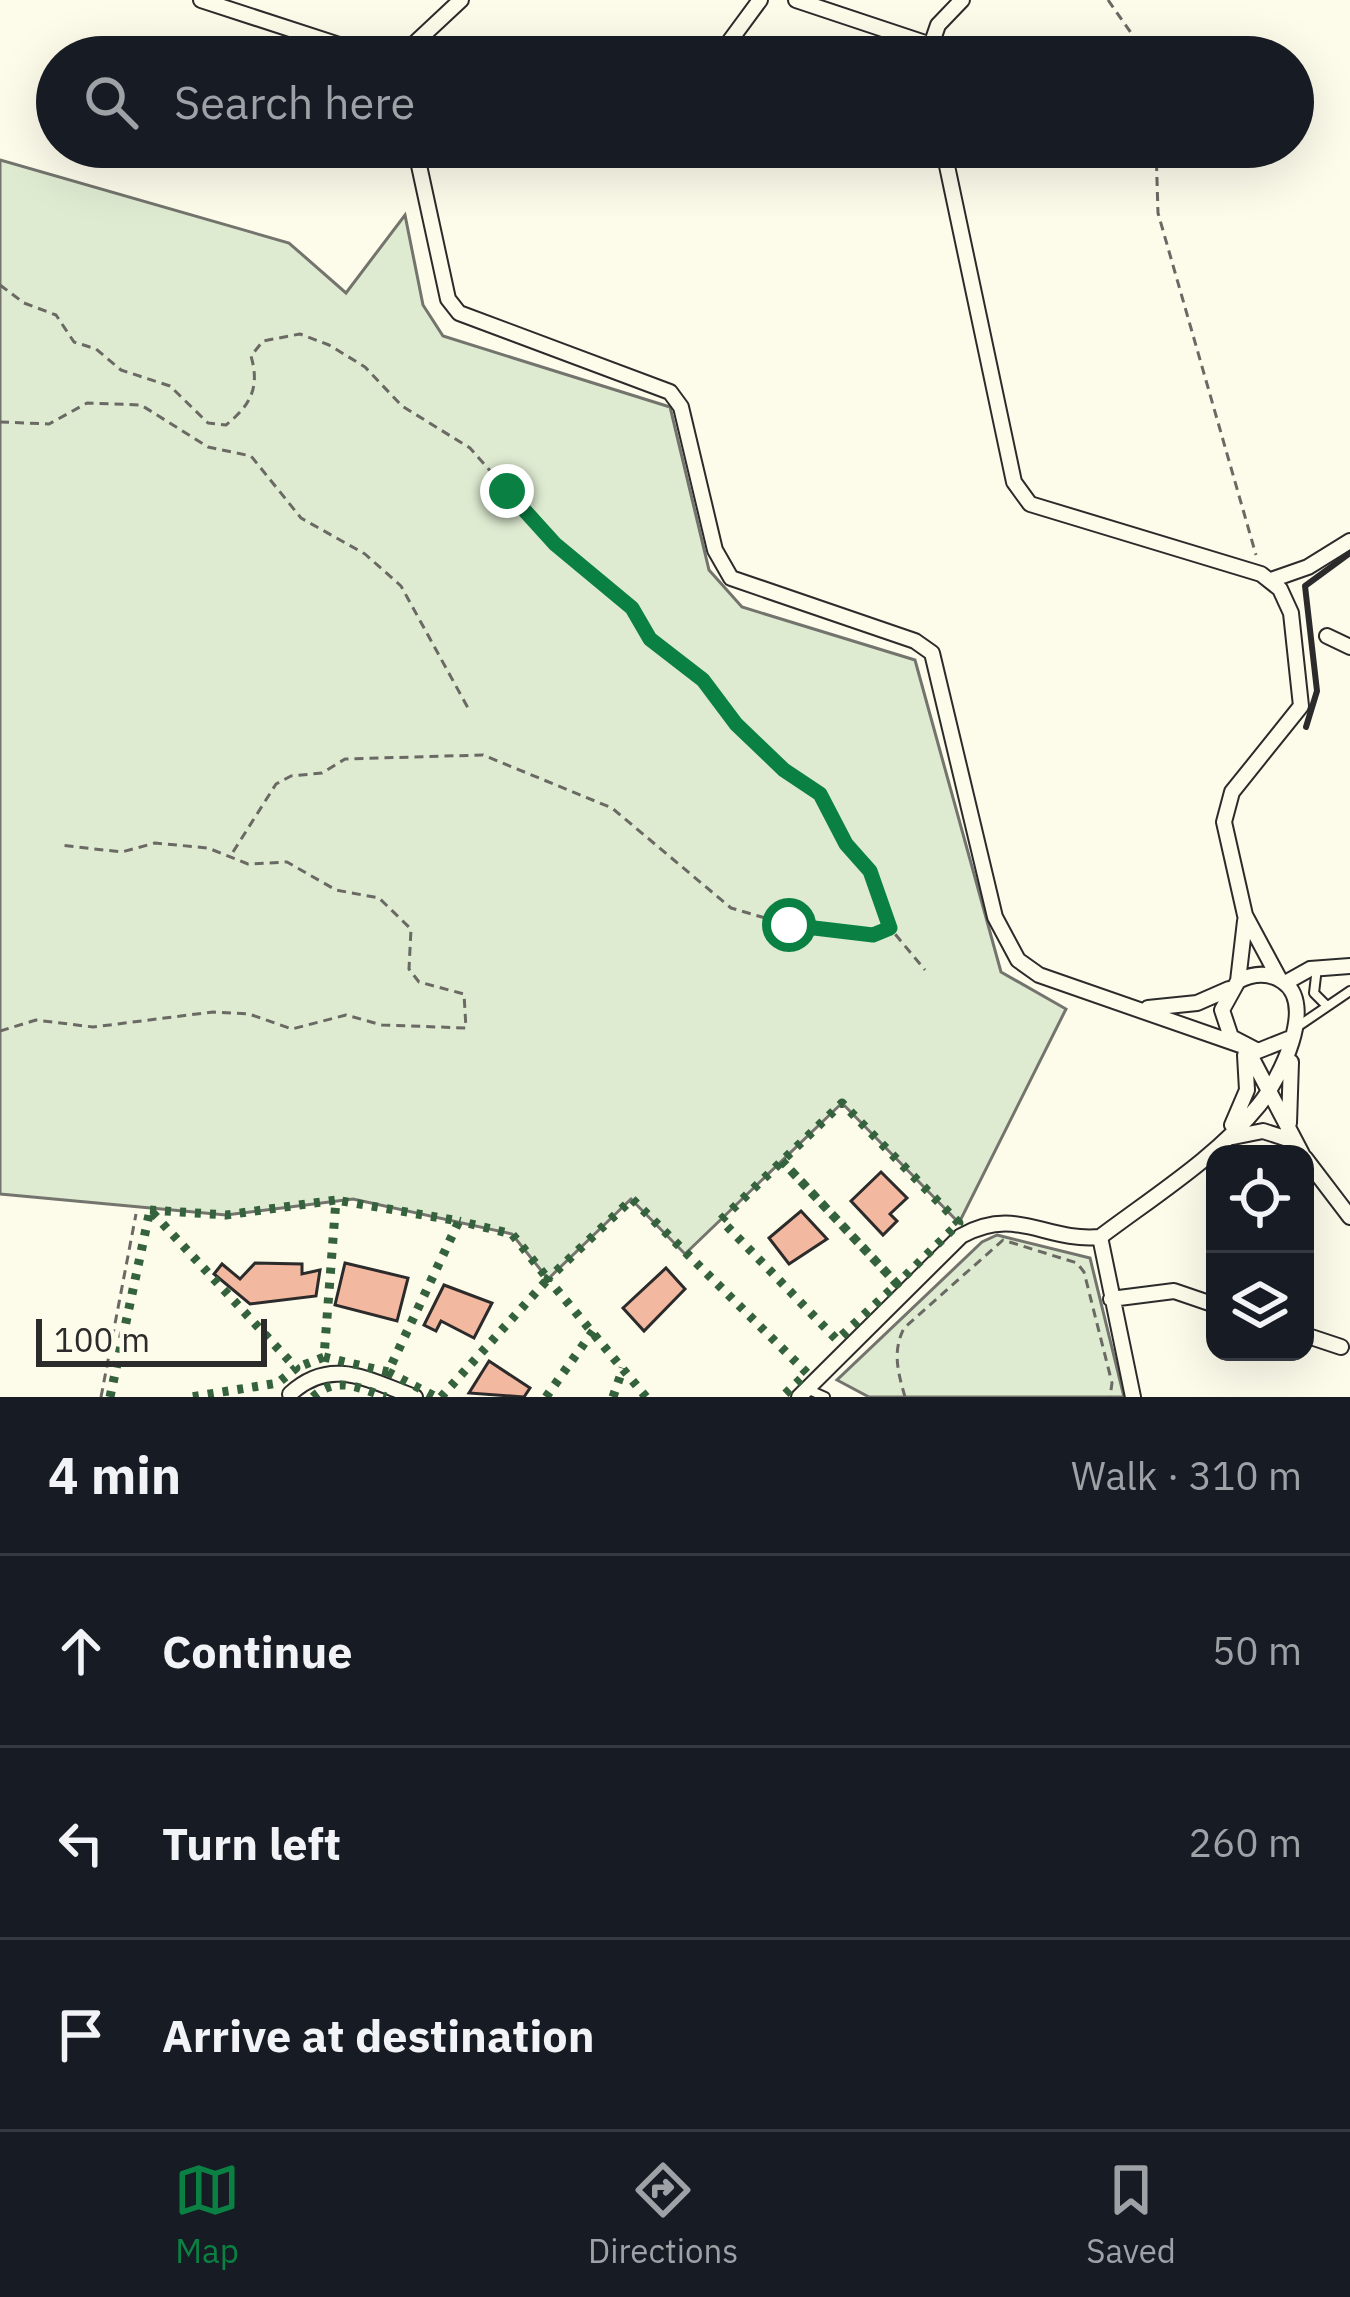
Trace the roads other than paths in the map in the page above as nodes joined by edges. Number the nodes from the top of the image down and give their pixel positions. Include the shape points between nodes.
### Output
1 (201, 0) edge
2 (460, 0) edge
3 (760, 0) edge
4 (796, 0) edge
5 (962, 0) edge
6 (312, 36) edge
7 (422, 36) edge
8 (733, 36) edge
9 (889, 36) edge
10 (938, 36) edge
11 (420, 168) edge
12 (947, 168) edge
13 (1350, 541) edge
14 (1308, 567) junction
15 (1266, 577) junction
16 (1286, 601) junction
17 (1328, 636) dead end
18 (1350, 647) edge
19 (1245, 915) junction
20 (1350, 970) edge
21 (1316, 976) junction
22 (1285, 983) junction
23 (1233, 985) junction
24 (1350, 991) edge
25 (1325, 1004) junction
26 (1137, 1007) junction
27 (1292, 1034) junction
28 (1243, 1047) junction
29 (1268, 1092) junction
30 (1223, 1140) junction
31 (1291, 1140) junction
32 (1295, 1145) edge
33 (1314, 1169) edge
34 (1350, 1217) edge
35 (1100, 1237) junction
36 (1111, 1299) junction
37 (1206, 1302) edge
38 (1314, 1338) edge
39 (1341, 1347) dead end
40 (803, 1393) edge
41 (290, 1394) edge
42 (415, 1397) edge
43 (825, 1397) edge
44 (1133, 1397) edge

1 - 6 street
2 - 7 street
3 - 8 street
4 - 9 street
5 - 10 street
11 - 26 street via 448,299 460,313 670,392 715,550 731,578 932,653 1004,942 1040,975
12 - 15 street via 1014,482 1030,504
13 - 14 street
14 - 15 street
14 - 16 street
15 - 16 street
16 - 19 street via 1301,706 1232,792 1224,822
17 - 18 street
19 - 22 street
19 - 23 street
20 - 21 street
20 - 22 street via 1310,969
21 - 22 street
21 - 25 lane via 1314,993
22 - 23 street via 1259,974
22 - 27 street via 1299,1006
23 - 26 street via 1172,1008
23 - 28 street via 1223,1021
24 - 25 lane
25 - 27 lane
26 - 28 street
27 - 28 street via 1269,1050
27 - 29 street
27 - 31 street
28 - 29 street
28 - 30 street via 1247,1090
29 - 30 street
29 - 31 street
30 - 31 street via 1263,1131
30 - 35 street
31 - 32 street
33 - 34 street
35 - 36 street
35 - 40 street via 988,1221 961,1236
36 - 37 street via 1174,1291
36 - 44 street
38 - 39 street
40 - 43 lane
41 - 42 street via 326,1371 343,1371

